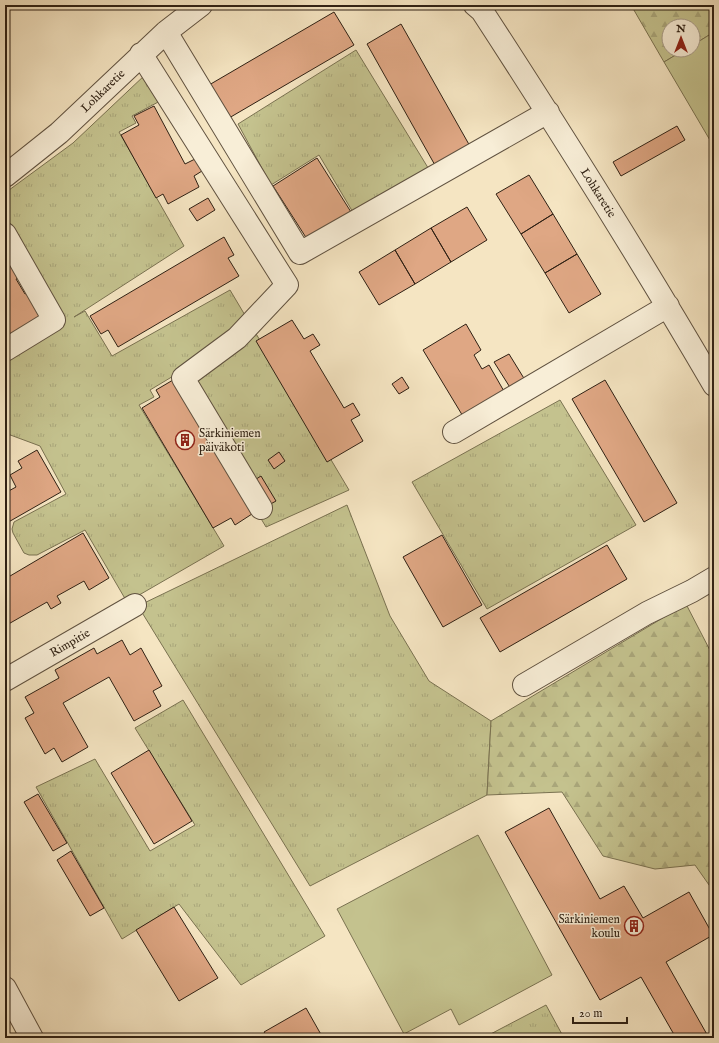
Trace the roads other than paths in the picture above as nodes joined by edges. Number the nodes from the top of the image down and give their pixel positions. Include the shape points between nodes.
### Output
1 (201, 5) edge
2 (475, 5) edge
3 (166, 32) junction
4 (141, 54) junction
5 (548, 112) junction
6 (5, 176) edge
7 (5, 234) edge
8 (668, 306) junction
9 (5, 350) edge
10 (714, 385) edge
11 (454, 432) dead end
12 (261, 508) dead end
13 (714, 578) edge
14 (135, 605) dead end
15 (5, 680) edge
16 (524, 685) dead end
17 (5, 988) edge
18 (32, 1038) edge

1 - 3 street, Lohkaretie
2 - 5 street, Lohkaretie via 482,11
3 - 4 street, Lohkaretie
3 - 5 street via 300,253
4 - 6 street, Lohkaretie via 59,132
4 - 12 street via 287,285 237,338 183,378
5 - 8 street, Lohkaretie
7 - 9 street via 54,320
8 - 10 street, Lohkaretie
8 - 11 street
13 - 16 street via 647,613
14 - 15 street, Rimpitie
17 - 18 street

